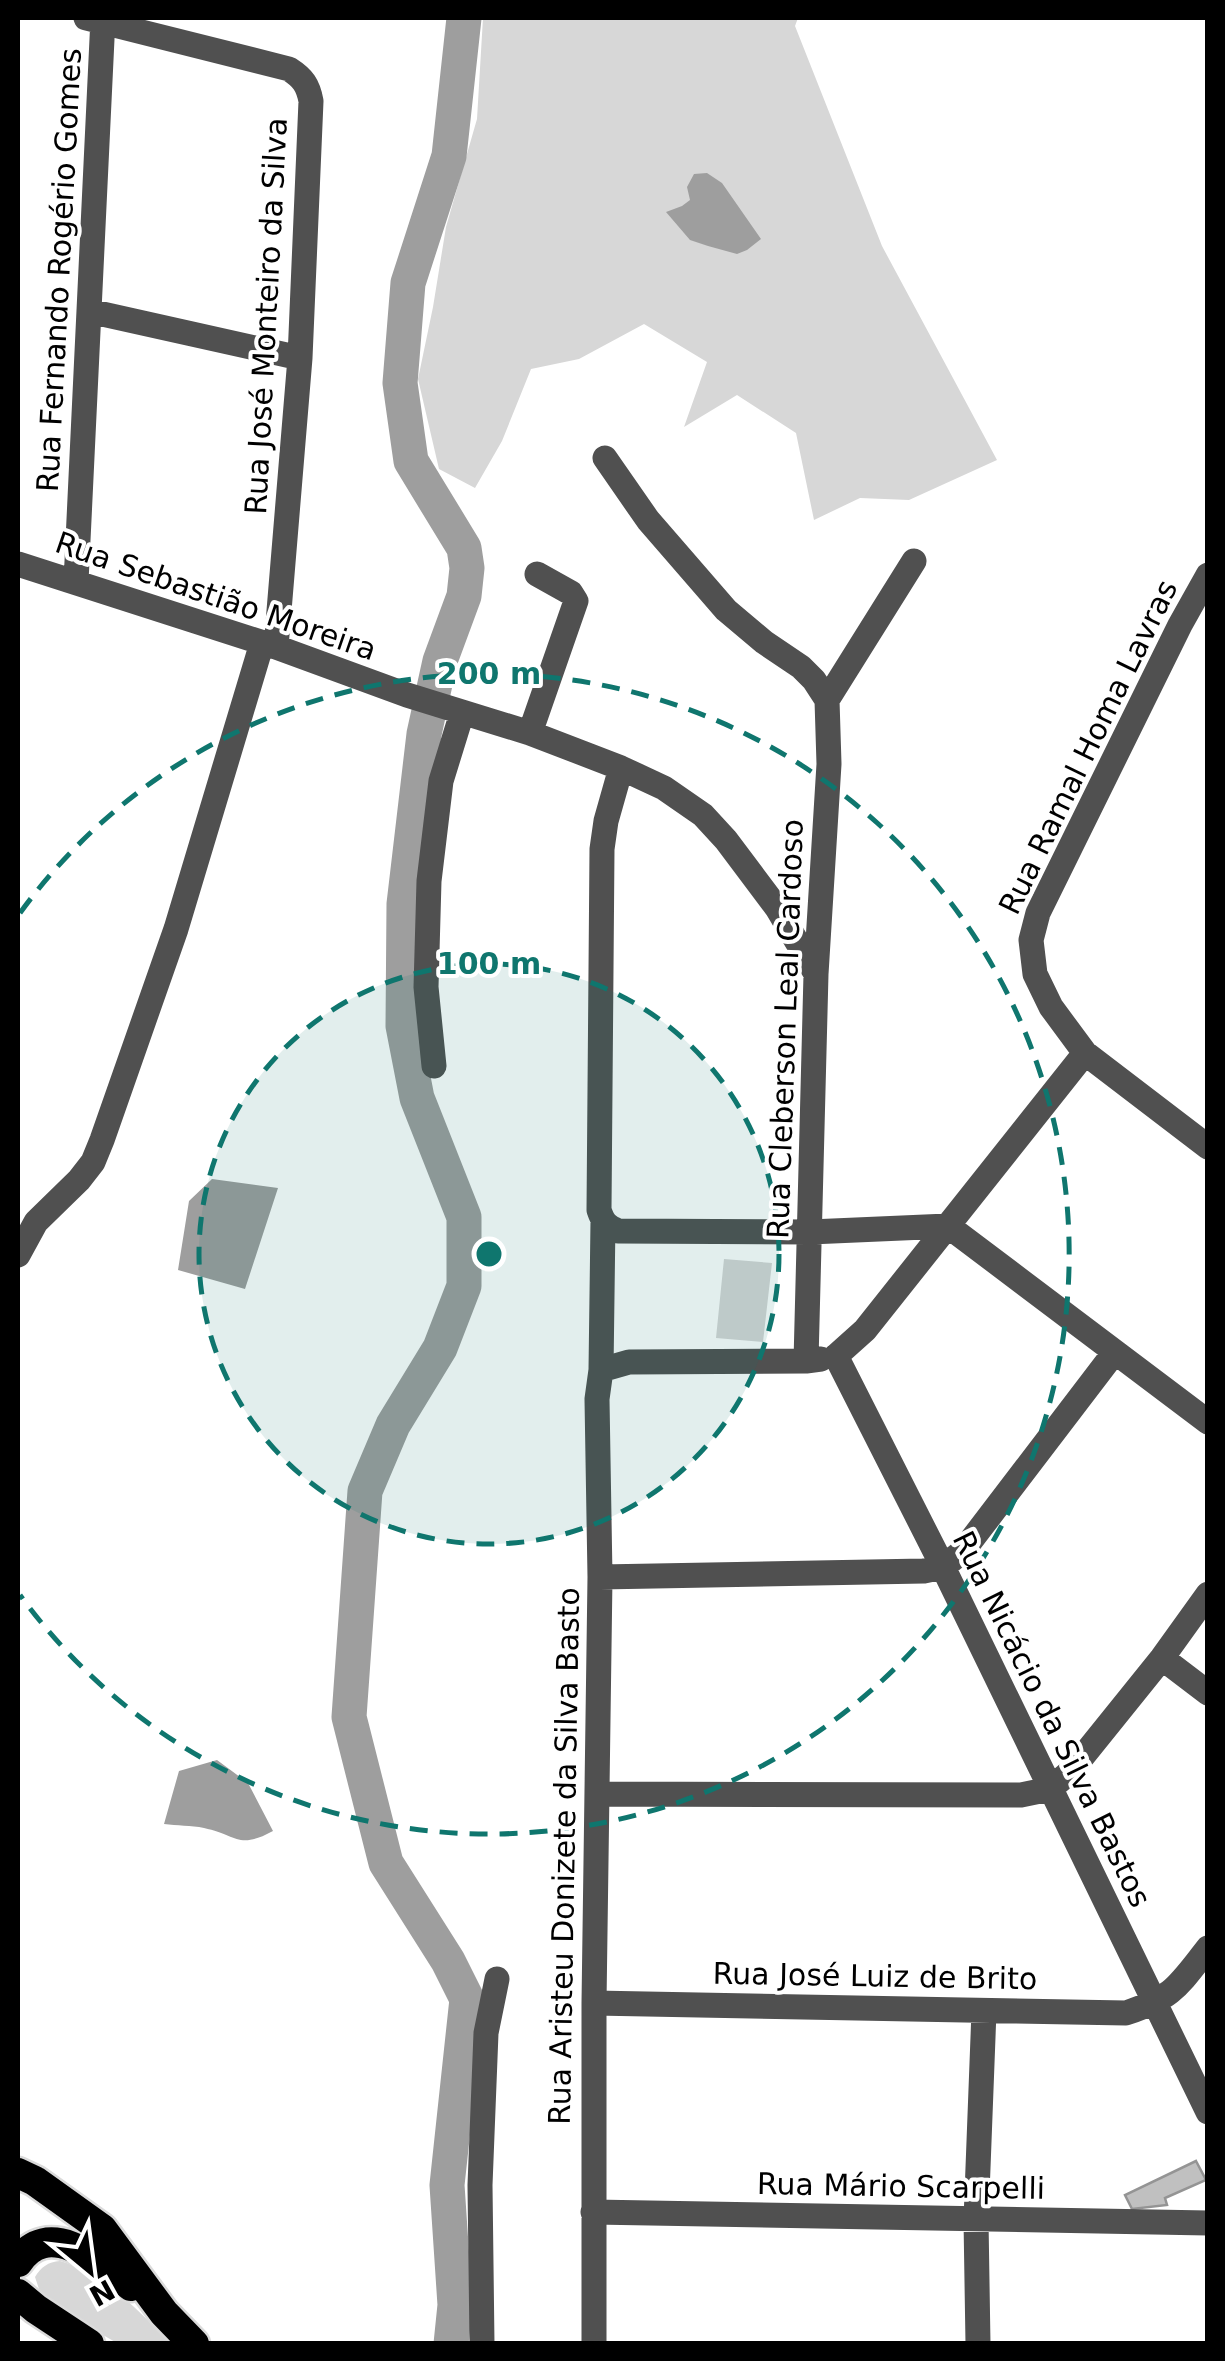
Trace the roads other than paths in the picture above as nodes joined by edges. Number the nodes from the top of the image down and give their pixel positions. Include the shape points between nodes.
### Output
1 (98, 19) edge
2 (90, 311) junction
3 (300, 358) junction
4 (605, 458) dead end
5 (914, 561) dead end
6 (18, 564) edge
7 (537, 574) dead end
8 (1208, 575) edge
9 (76, 582) junction
10 (269, 645) junction
11 (826, 700) junction
12 (452, 709) junction
13 (530, 733) junction
14 (621, 768) junction
15 (816, 974) junction
16 (1084, 1054) junction
17 (434, 1066) dead end
18 (1208, 1147) edge
19 (610, 1226) junction
20 (948, 1226) junction
21 (810, 1232) junction
22 (18, 1255) edge
23 (1114, 1352) junction
24 (836, 1356) junction
25 (806, 1361) junction
26 (601, 1370) junction
27 (1208, 1422) edge
28 (943, 1567) junction
29 (600, 1577) junction
30 (1208, 1594) edge
31 (1162, 1658) junction
32 (1208, 1693) edge
33 (1050, 1789) junction
34 (598, 1794) junction
35 (1208, 1948) edge
36 (497, 1979) dead end
37 (594, 2003) junction
38 (1154, 2004) junction
39 (984, 2011) junction
40 (1208, 2112) edge
41 (18, 2173) edge
42 (593, 2212) junction
43 (976, 2220) junction
44 (1208, 2223) edge
45 (18, 2262) edge
46 (18, 2294) edge
47 (18, 2307) edge
48 (164, 2313) junction
49 (87, 2344) edge
50 (194, 2344) edge
51 (482, 2344) edge
52 (594, 2344) edge
53 (978, 2344) edge

1 - 2 street, Rua Fernando Rogério Gomes
1 - 3 street, Rua José Monteiro da Silva via 302,77 311,102
2 - 3 street
2 - 9 street, Rua Fernando Rogério Gomes
3 - 10 street, Rua José Monteiro da Silva
4 - 11 street via 726,610 801,667
5 - 11 street
6 - 9 street, Rua Sebastião Moreira
7 - 13 street via 576,601
8 - 16 street, Rua Ramal Homa Lavras via 1038,913 1035,974
9 - 10 street, Rua Sebastião Moreira
10 - 12 street, Rua Sebastião Moreira
10 - 22 street, Rua José Monteiro da Silva via 102,1140 86,1171 36,1222
11 - 15 street, Rua Cleberson Leal Cardoso
12 - 13 street, Rua Sebastião Moreira
12 - 17 street via 428,882 426,987
13 - 14 street, Rua Sebastião Moreira
14 - 15 street, Rua Sebastião Moreira via 664,788 726,840
14 - 19 street, Rua Aristeu Donizete da Silva Basto via 602,848 599,1210
15 - 21 street, Rua Cleberson Leal Cardoso
16 - 18 street
16 - 20 street
19 - 21 street
19 - 26 street, Rua Aristeu Donizete da Silva Basto
20 - 21 street
20 - 23 street
20 - 24 street via 865,1330
21 - 25 street, Rua Cleberson Leal Cardoso
23 - 27 street
23 - 28 street via 964,1551
24 - 25 street
24 - 28 street, Rua Nicácio da Silva Bastos
25 - 26 street via 630,1362
26 - 29 street, Rua Aristeu Donizete da Silva Basto
28 - 29 street
28 - 33 street, Rua Nicácio da Silva Bastos
29 - 34 street, Rua Aristeu Donizete da Silva Basto
30 - 31 street
31 - 32 street
31 - 33 street
33 - 34 street via 1022,1795
33 - 38 street, Rua Nicácio da Silva Bastos
34 - 37 street, Rua Aristeu Donizete da Silva Basto
35 - 38 street via 1177,1988
36 - 51 street via 486,2033
37 - 39 street, Rua José Luiz de Brito
37 - 42 street, Rua Aristeu Donizete da Silva Basto
38 - 39 street, Rua José Luiz de Brito via 1126,2013
38 - 40 street, Rua Nicácio da Silva Bastos
39 - 43 street
41 - 48 highway via 102,2229
42 - 43 street, Rua Mário Scarpelli
42 - 52 street, Rua Aristeu Donizete da Silva Basto
43 - 44 street, Rua Mário Scarpelli
43 - 53 street
45 - 48 highway via 46,2242 76,2247
46 - 49 highway
47 - 49 highway
48 - 50 highway

